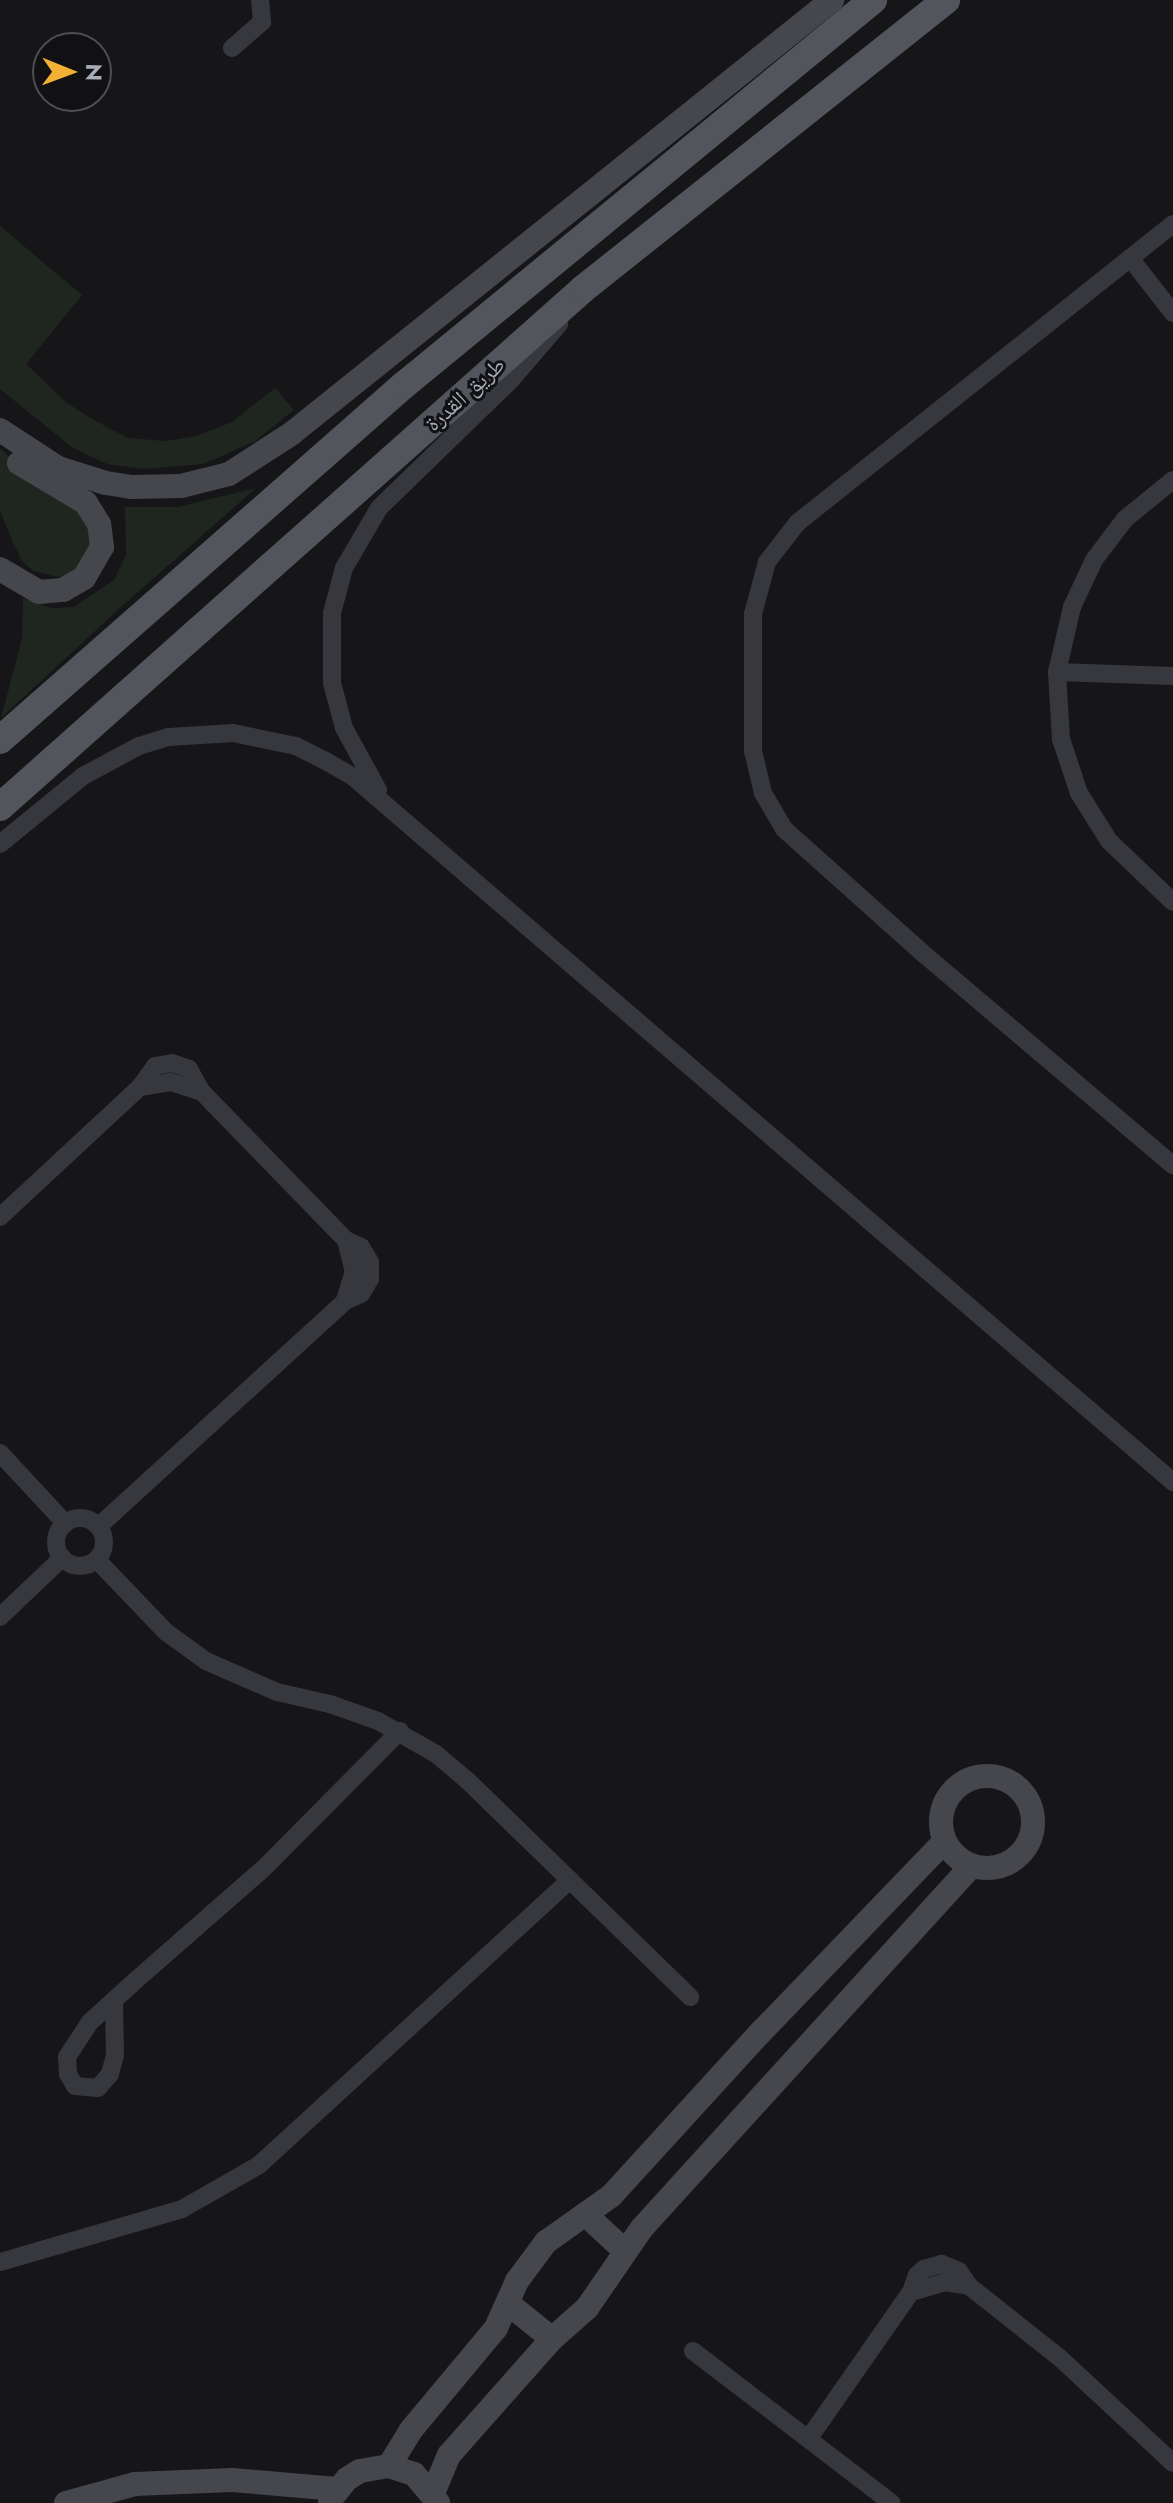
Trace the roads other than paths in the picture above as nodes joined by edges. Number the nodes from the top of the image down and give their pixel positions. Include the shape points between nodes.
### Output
1 (260, 0) edge
2 (832, 0) edge
3 (873, 0) edge
4 (946, 0) edge
5 (232, 48) dead end
6 (1173, 224) edge
7 (1130, 258) junction
8 (583, 289) junction
9 (1173, 313) edge
10 (0, 430) edge
11 (0, 437) edge
12 (1173, 480) edge
13 (0, 569) edge
14 (1057, 672) junction
15 (1173, 676) edge
16 (0, 740) edge
17 (0, 807) edge
18 (395, 816) junction
19 (0, 844) edge
20 (1173, 902) edge
21 (1173, 1165) edge
22 (0, 1217) edge
23 (0, 1453) edge
24 (1173, 1482) edge
25 (65, 1523) junction
26 (99, 1526) junction
27 (62, 1558) junction
28 (97, 1560) junction
29 (0, 1617) edge
30 (400, 1731) junction
31 (944, 1842) junction
32 (971, 1866) junction
33 (570, 1880) junction
34 (690, 1997) dead end
35 (114, 2000) dead end
36 (587, 2216) junction
37 (624, 2250) junction
38 (0, 2262) edge
39 (509, 2304) junction
40 (552, 2339) junction
41 (693, 2351) dead end
42 (809, 2438) junction
43 (1173, 2463) edge
44 (389, 2466) junction
45 (333, 2496) edge
46 (436, 2498) edge
47 (66, 2503) edge
48 (892, 2503) edge

1 - 5 street via 262,22
2 - 10 street via 291,434 229,474 181,486 106,483 58,468
3 - 16 main road, طريق القدرة via 404,385
4 - 8 main road, طريق القدرة
6 - 7 street
7 - 9 street
7 - 21 street via 798,522 776,547 760,579 753,614 753,751 772,812 799,845
8 - 17 main road, طريق القدرة
8 - 18 street via 511,380 379,508 344,568 332,613 332,683 352,748
11 - 13 street via 20,464 86,503 102,547 92,569 63,590 39,592
12 - 14 street via 1125,519 1094,560 1072,607
14 - 15 street
14 - 20 street via 1061,739 1079,793 1109,841
18 - 19 street via 352,776 296,746 265,737 201,733 169,737 110,759
18 - 24 street
22 - 26 street via 140,1087 148,1072 172,1063 189,1069 202,1092 346,1240 361,1247 372,1270 361,1294 345,1301
23 - 25 street
25 - 26 street via 79,1517
25 - 27 street via 57,1540
26 - 28 street via 105,1539
27 - 28 street via 79,1566
27 - 29 street
28 - 30 street via 166,1632 206,1661 249,1682
30 - 33 street via 468,1781
30 - 35 street via 262,1870
31 - 32 street
31 - 32 street via 941,1814 954,1789 978,1776 1018,1787 1032,1811 1030,1840 1023,1852 999,1867
31 - 36 street
32 - 37 street
33 - 34 street
33 - 38 street via 259,2165 182,2209
36 - 37 street
36 - 39 street via 546,2242 517,2281
37 - 40 street via 601,2290
39 - 40 street
39 - 44 street
40 - 46 street via 449,2455
41 - 42 street
42 - 43 street via 911,2292 917,2275 942,2264 959,2271 969,2286 1060,2358
42 - 48 street
44 - 45 street via 360,2471
44 - 46 street via 414,2474
45 - 47 street via 232,2480 135,2484

